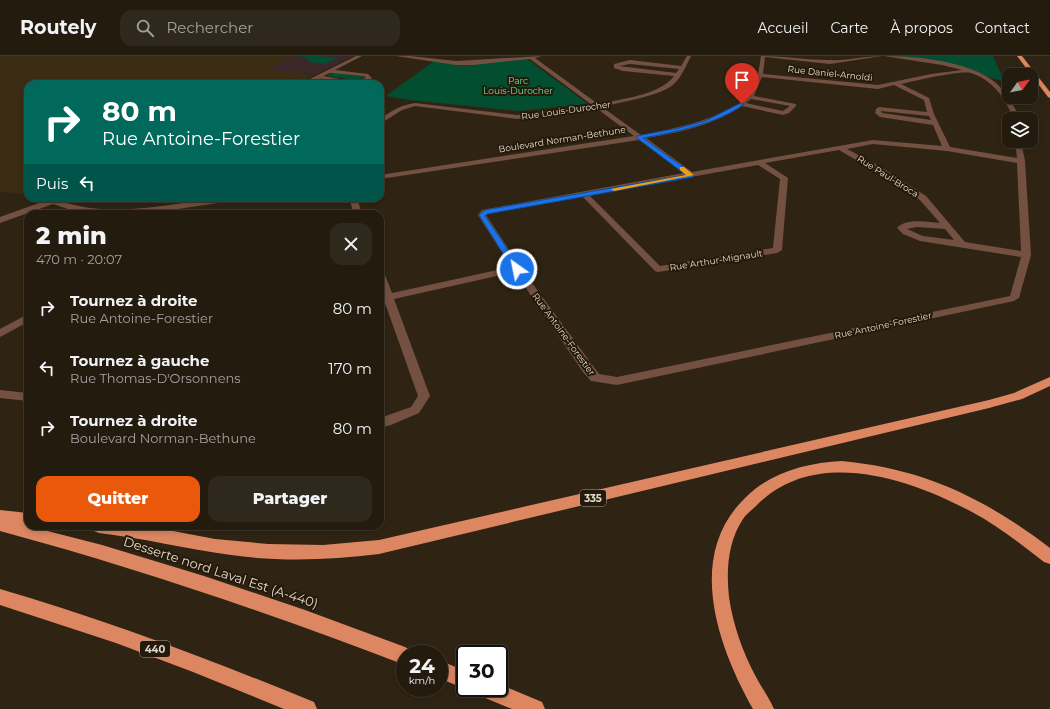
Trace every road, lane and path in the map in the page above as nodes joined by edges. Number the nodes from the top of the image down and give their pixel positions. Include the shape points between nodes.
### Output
1 (360, 56) edge
2 (398, 56) edge
3 (434, 56) edge
4 (541, 56) edge
5 (690, 56) edge
6 (763, 56) edge
7 (767, 56) edge
8 (880, 56) edge
9 (886, 56) edge
10 (1019, 56) edge
11 (532, 58) junction
12 (428, 60) junction
13 (683, 68) junction
14 (330, 71) junction
15 (968, 71) junction
16 (678, 75) junction
17 (760, 75) junction
18 (317, 77) junction
19 (311, 80) edge
20 (339, 80) edge
21 (366, 80) edge
22 (896, 84) junction
23 (1048, 93) edge
24 (750, 97) junction
25 (1050, 99) edge
26 (742, 104) junction
27 (598, 106) junction
28 (1014, 112) edge
29 (931, 114) junction
30 (384, 119) edge
31 (935, 123) junction
32 (638, 137) junction
33 (840, 148) junction
34 (1019, 148) edge
35 (948, 149) junction
36 (1021, 161) junction
37 (758, 162) junction
38 (691, 175) junction
39 (384, 176) edge
40 (584, 194) junction
41 (48, 202) edge
42 (60, 202) edge
43 (210, 202) edge
44 (27, 210) edge
45 (80, 210) edge
46 (148, 210) edge
47 (24, 211) edge
48 (0, 220) edge
49 (949, 227) junction
50 (962, 244) junction
51 (1026, 255) junction
52 (517, 269) junction
53 (384, 286) edge
54 (388, 297) junction
55 (24, 320) edge
56 (0, 334) edge
57 (1050, 381) edge
58 (0, 394) edge
59 (24, 397) edge
60 (384, 422) edge
61 (0, 516) edge
62 (24, 519) edge
63 (0, 524) edge
64 (134, 530) edge
65 (1050, 557) edge
66 (0, 597) edge
67 (396, 653) edge
68 (506, 697) edge
69 (307, 709) edge
70 (535, 709) edge
71 (764, 709) edge

1 - 14 street
2 - 12 street
3 - 12 street
4 - 11 street
5 - 13 street, Rue Louis-Durocher
6 - 17 street, Boulevard Norman-Bethune
7 - 8 street via 830,62
9 - 15 street via 938,63
10 - 23 highway
11 - 12 street via 473,63
11 - 27 street
13 - 16 street, Rue Louis-Durocher
13 - 16 street via 630,62 616,65 623,70
14 - 18 street
14 - 21 street via 366,75 369,78
15 - 22 street, Rue Daniel-Arnoldi
15 - 28 street via 995,84
16 - 27 street, Rue Louis-Durocher via 671,84 652,93
17 - 22 street, Rue Daniel-Arnoldi via 878,87
17 - 24 street, Boulevard Norman-Bethune
18 - 19 street
18 - 20 street
22 - 29 street via 927,99
23 - 25 highway
24 - 26 street, Boulevard Norman-Bethune
24 - 26 street via 794,105 783,113
26 - 32 street, Boulevard Norman-Bethune via 706,122
27 - 30 street, Rue Louis-Durocher via 517,117 412,104 400,108
27 - 32 street
29 - 31 street
29 - 31 street via 879,109 877,112 880,115
31 - 35 street
32 - 38 street
32 - 39 street, Boulevard Norman-Bethune
33 - 35 street, Rue Antoine-Forestier via 873,142
33 - 37 street, Rue Antoine-Forestier
33 - 49 street, Rue Paul-Broca via 923,198
34 - 36 street, Rue Antoine-Forestier
35 - 36 street, Rue Antoine-Forestier
36 - 51 street, Rue Antoine-Forestier
37 - 38 street, Rue Antoine-Forestier
37 - 40 street, Rue Arthur-Mignault via 784,178 777,250 658,269
38 - 40 street, Rue Antoine-Forestier
40 - 52 street, Rue Antoine-Forestier via 498,209 482,215
41 - 44 street
42 - 45 street
43 - 46 street
47 - 48 street
49 - 50 street, Rue Paul-Broca
49 - 50 street via 913,224 901,228 905,233 915,237
50 - 51 street
51 - 52 street, Rue Antoine-Forestier via 1014,298 617,382 595,378 587,369
52 - 54 street
53 - 54 street
54 - 60 street via 424,396 415,410
55 - 56 street
57 - 64 highway, 335 via 997,402 379,547 317,553 273,552 230,548
58 - 59 street
61 - 62 highway
63 - 67 highway, Desserte nord Laval Est (A-440) via 105,553 235,594
65 - 71 highway via 1015,530 980,508 942,490 903,476 863,469 826,468 779,480 753,497 742,508 726,536 721,554 722,608 727,629 744,676
66 - 69 highway, 440 via 57,614 134,642
68 - 70 highway

